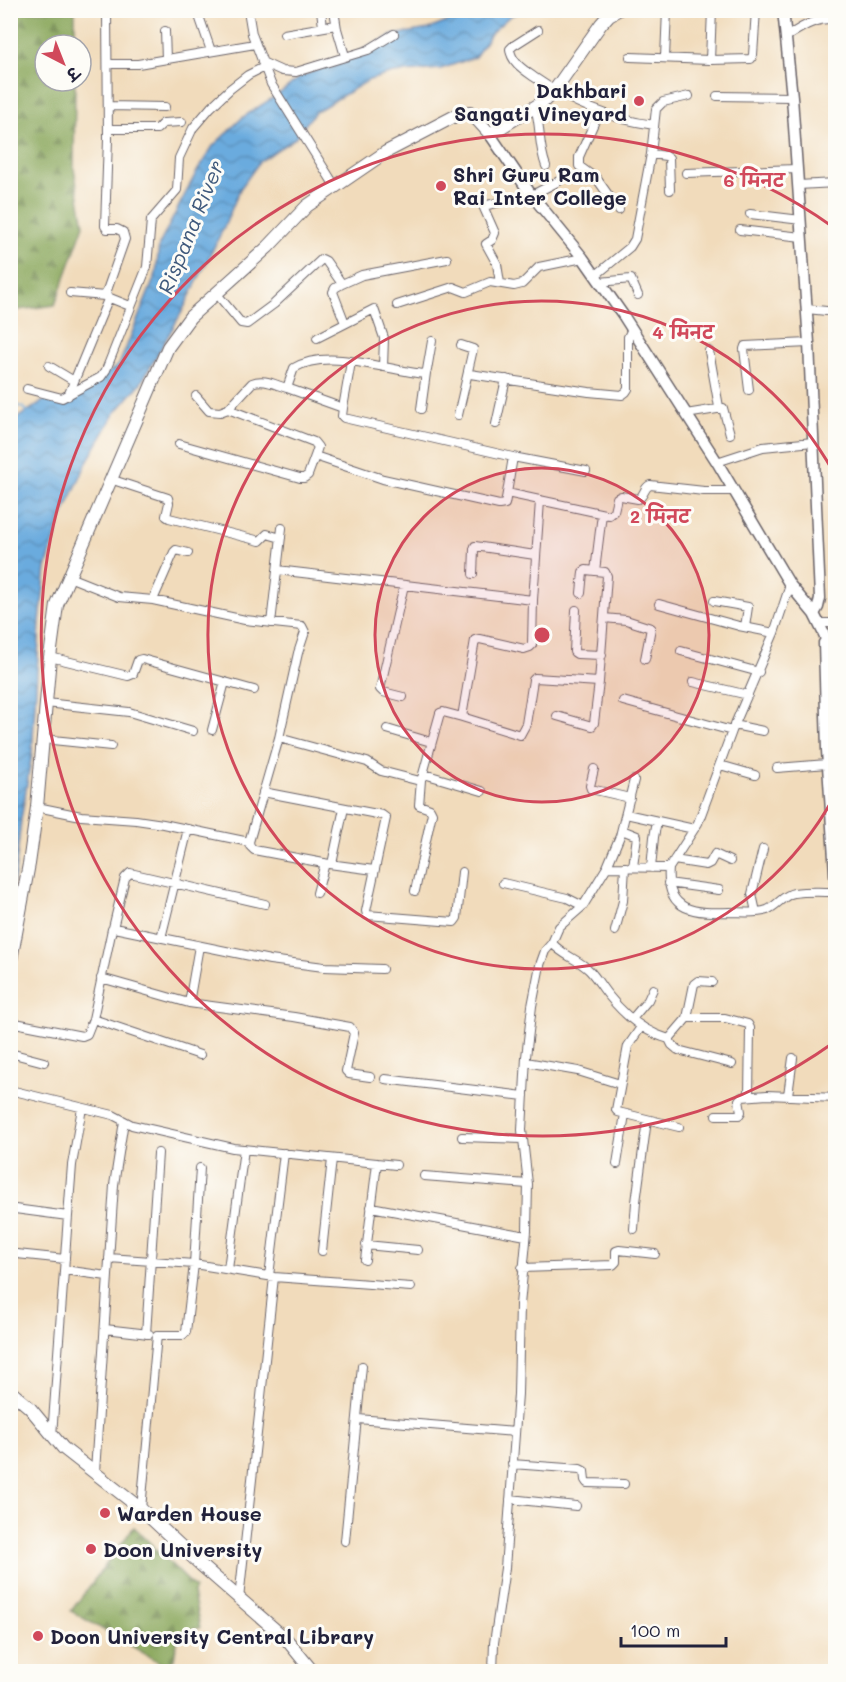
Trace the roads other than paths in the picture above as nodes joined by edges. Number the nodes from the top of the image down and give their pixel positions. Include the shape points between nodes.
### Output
1 (107, 10) edge
2 (197, 10) edge
3 (248, 10) edge
4 (321, 10) edge
5 (334, 10) edge
6 (618, 10) edge
7 (667, 10) edge
8 (712, 10) edge
9 (756, 10) edge
10 (783, 10) edge
11 (836, 19) edge
12 (336, 25) junction
13 (323, 27) junction
14 (538, 30) dead end
15 (165, 31) dead end
16 (394, 33) dead end
17 (284, 34) dead end
18 (786, 37) junction
19 (255, 44) junction
20 (211, 51) junction
21 (345, 56) junction
22 (630, 57) dead end
23 (665, 58) junction
24 (166, 59) junction
25 (710, 60) junction
26 (108, 64) junction
27 (263, 64) junction
28 (554, 91) junction
29 (689, 96) dead end
30 (717, 96) dead end
31 (792, 96) junction
32 (108, 106) junction
33 (165, 107) dead end
34 (535, 107) junction
35 (599, 112) junction
36 (182, 122) dead end
37 (654, 125) junction
38 (108, 129) junction
39 (489, 133) junction
40 (651, 154) junction
41 (546, 166) dead end
42 (797, 169) junction
43 (686, 173) dead end
44 (559, 181) dead end
45 (836, 183) edge
46 (798, 185) junction
47 (335, 186) junction
48 (670, 190) dead end
49 (532, 195) junction
50 (619, 210) dead end
51 (750, 214) dead end
52 (801, 220) junction
53 (740, 231) dead end
54 (802, 237) junction
55 (583, 258) junction
56 (447, 259) dead end
57 (597, 279) junction
58 (500, 283) junction
59 (342, 284) junction
60 (70, 293) dead end
61 (217, 294) junction
62 (107, 296) junction
63 (638, 296) dead end
64 (397, 304) dead end
65 (130, 306) junction
66 (807, 309) junction
67 (836, 312) edge
68 (345, 323) junction
69 (632, 329) junction
70 (317, 338) dead end
71 (432, 341) dead end
72 (809, 343) junction
73 (461, 345) dead end
74 (709, 351) dead end
75 (351, 362) junction
76 (49, 366) dead end
77 (383, 367) junction
78 (468, 372) junction
79 (426, 373) junction
80 (506, 379) junction
81 (74, 381) junction
82 (287, 388) junction
83 (27, 389) dead end
84 (748, 390) dead end
85 (68, 396) junction
86 (196, 396) dead end
87 (719, 407) junction
88 (343, 408) junction
89 (228, 409) junction
90 (420, 409) dead end
91 (686, 414) junction
92 (458, 416) dead end
93 (496, 424) dead end
94 (730, 434) dead end
95 (813, 442) junction
96 (179, 444) dead end
97 (315, 456) junction
98 (513, 457) junction
99 (717, 462) junction
100 (586, 471) dead end
101 (110, 479) junction
102 (733, 491) junction
103 (507, 493) junction
104 (540, 501) junction
105 (602, 514) junction
106 (282, 528) dead end
107 (280, 538) junction
108 (188, 553) dead end
109 (535, 555) junction
110 (277, 570) junction
111 (595, 571) junction
112 (473, 574) dead end
113 (69, 577) junction
114 (404, 585) junction
115 (790, 585) junction
116 (581, 593) dead end
117 (153, 600) junction
118 (532, 600) junction
119 (714, 601) dead end
120 (659, 604) dead end
121 (576, 610) dead end
122 (604, 618) junction
123 (271, 623) junction
124 (819, 623) junction
125 (836, 623) edge
126 (745, 627) junction
127 (774, 633) junction
128 (681, 651) dead end
129 (602, 655) junction
130 (50, 657) junction
131 (645, 658) dead end
132 (835, 667) edge
133 (759, 672) junction
134 (225, 682) junction
135 (599, 682) junction
136 (693, 682) dead end
137 (254, 690) dead end
138 (748, 695) junction
139 (404, 697) dead end
140 (623, 701) dead end
141 (46, 703) junction
142 (557, 716) dead end
143 (462, 717) junction
144 (733, 728) junction
145 (387, 729) dead end
146 (212, 730) dead end
147 (193, 731) dead end
148 (763, 731) dead end
149 (279, 738) junction
150 (43, 739) junction
151 (431, 742) junction
152 (111, 746) dead end
153 (827, 764) junction
154 (720, 765) junction
155 (777, 768) dead end
156 (594, 769) dead end
157 (755, 775) dead end
158 (422, 777) junction
159 (634, 780) dead end
160 (482, 791) dead end
161 (263, 792) junction
162 (630, 798) junction
163 (37, 807) junction
164 (344, 808) junction
165 (626, 814) junction
166 (657, 821) junction
167 (188, 829) junction
168 (694, 829) junction
169 (622, 830) junction
170 (249, 842) junction
171 (763, 849) dead end
172 (730, 861) dead end
173 (328, 864) junction
174 (672, 864) junction
175 (607, 867) junction
176 (629, 867) junction
177 (651, 868) junction
178 (374, 870) junction
179 (462, 872) dead end
180 (175, 883) junction
181 (503, 883) dead end
182 (668, 883) junction
183 (719, 890) dead end
184 (836, 890) edge
185 (415, 891) dead end
186 (317, 893) dead end
187 (265, 904) dead end
188 (583, 906) junction
189 (756, 912) junction
190 (113, 928) junction
191 (615, 931) dead end
192 (161, 938) junction
193 (552, 943) junction
194 (199, 946) junction
195 (10, 965) edge
196 (382, 969) dead end
197 (101, 978) junction
198 (712, 982) dead end
199 (653, 988) dead end
200 (189, 1003) junction
201 (687, 1018) junction
202 (93, 1019) junction
203 (632, 1019) junction
204 (10, 1022) edge
205 (641, 1027) junction
206 (669, 1039) junction
207 (10, 1053) edge
208 (201, 1055) dead end
209 (793, 1058) dead end
210 (44, 1062) dead end
211 (526, 1062) junction
212 (732, 1064) dead end
213 (370, 1077) dead end
214 (385, 1079) dead end
215 (620, 1084) junction
216 (10, 1090) edge
217 (788, 1095) junction
218 (524, 1096) junction
219 (749, 1096) junction
220 (836, 1098) edge
221 (82, 1108) junction
222 (625, 1114) junction
223 (716, 1115) dead end
224 (647, 1120) junction
225 (124, 1121) junction
226 (680, 1127) dead end
227 (462, 1137) dead end
228 (522, 1139) junction
229 (244, 1149) junction
230 (158, 1153) dead end
231 (284, 1153) junction
232 (332, 1159) junction
233 (377, 1163) junction
234 (617, 1164) dead end
235 (396, 1165) dead end
236 (200, 1168) dead end
237 (424, 1176) dead end
238 (528, 1184) junction
239 (371, 1207) junction
240 (15, 1209) dead end
241 (68, 1216) junction
242 (634, 1229) dead end
243 (526, 1236) junction
244 (366, 1245) junction
245 (418, 1250) dead end
246 (322, 1251) dead end
247 (17, 1254) dead end
248 (655, 1254) dead end
249 (109, 1258) junction
250 (65, 1259) junction
251 (364, 1260) dead end
252 (151, 1261) junction
253 (194, 1264) junction
254 (522, 1268) junction
255 (64, 1269) junction
256 (228, 1269) junction
257 (107, 1276) junction
258 (272, 1276) junction
259 (411, 1287) dead end
260 (105, 1329) junction
261 (146, 1334) junction
262 (157, 1335) junction
263 (362, 1366) dead end
264 (10, 1391) edge
265 (358, 1419) junction
266 (515, 1432) junction
267 (52, 1436) junction
268 (512, 1464) junction
269 (95, 1472) junction
270 (624, 1484) dead end
271 (510, 1499) junction
272 (576, 1506) dead end
273 (141, 1509) junction
274 (345, 1541) dead end
275 (239, 1599) junction
276 (313, 1671) edge
277 (493, 1671) edge

1 - 26 street
2 - 20 street
3 - 19 street
4 - 13 street
5 - 12 street
6 - 28 main road via 601,24
7 - 23 street
8 - 25 street
9 - 25 street via 753,58
10 - 18 street
11 - 18 street via 810,22
12 - 13 street
12 - 21 street
13 - 17 street
14 - 28 street via 513,46 512,58
15 - 24 street
16 - 21 street via 368,50
18 - 31 street
19 - 20 street
19 - 27 street
20 - 24 street
21 - 27 street via 296,72
22 - 23 street
23 - 25 street
24 - 26 street
26 - 32 street
27 - 47 street via 277,94
27 - 65 street via 211,106 193,128 179,158 177,190 151,220 147,267
28 - 34 main road
28 - 35 street
29 - 37 street via 659,106
30 - 31 street
31 - 42 street
32 - 33 street
32 - 38 street
34 - 39 main road
34 - 41 street
35 - 37 street
35 - 50 street via 579,157 579,166 597,179
36 - 38 street via 163,123 157,129
37 - 40 street
38 - 62 street via 105,226 120,230 125,239
39 - 47 main road via 470,112 459,114 386,152
39 - 49 street
40 - 48 street via 669,158
40 - 57 street via 635,239
42 - 43 street
42 - 46 street
44 - 49 street
45 - 46 street
46 - 52 street
47 - 61 main road via 307,206
49 - 55 street
49 - 58 street via 483,206 495,233 486,244 497,264
51 - 52 street
52 - 54 street
53 - 54 street
54 - 66 street
55 - 57 street
55 - 58 street via 539,267 522,284
56 - 59 street via 362,275
57 - 63 street via 631,279
57 - 69 street
58 - 64 street via 490,282 466,292 448,288
59 - 61 street via 322,259 274,304 244,324
59 - 68 street via 333,292
60 - 62 street
61 - 101 main road via 190,317 168,347
62 - 65 street
62 - 81 street
65 - 85 street via 103,374
66 - 67 street
66 - 72 street
68 - 70 street
68 - 77 street via 374,309 384,338
69 - 80 street via 628,337 628,389 624,394
69 - 91 street
71 - 79 street
72 - 84 street via 746,346
72 - 95 street
73 - 78 street via 472,349
74 - 87 street
75 - 77 street
75 - 82 street via 324,359 298,366
75 - 88 street
76 - 81 street
77 - 79 street
78 - 80 street
78 - 92 street
79 - 90 street
80 - 93 street
81 - 85 street
82 - 88 street
82 - 89 street via 257,381
83 - 85 street via 58,398
86 - 89 street via 209,411
87 - 91 street
87 - 94 street via 724,409
88 - 98 street via 344,418
89 - 97 street via 314,442 318,447
91 - 99 street
95 - 99 street via 763,447
95 - 124 street
96 - 97 street via 300,478 308,475
97 - 103 street via 383,479 499,505 505,504
98 - 100 street
98 - 103 street
99 - 102 street
101 - 107 street via 168,498 169,518 260,541 266,534
101 - 113 main road
102 - 105 street via 650,485 638,499 617,498 612,513
102 - 115 street
103 - 104 street
104 - 105 street
104 - 109 street
105 - 111 street
106 - 107 street
107 - 110 street
108 - 117 street via 174,552
109 - 112 street via 475,546
109 - 118 street
110 - 114 street
110 - 123 street
111 - 116 street via 583,572
111 - 122 street via 607,576
113 - 117 street via 119,597
113 - 130 main road via 57,605
114 - 118 street
114 - 139 street via 380,689
115 - 124 street
115 - 127 street
117 - 123 street
118 - 143 street via 530,647 480,639 473,643
119 - 126 street via 748,607
120 - 126 street
121 - 129 street via 574,652
122 - 129 street
122 - 131 street via 651,628
123 - 149 street via 302,626 305,632
124 - 125 street
124 - 132 street
124 - 153 street
126 - 127 street
127 - 133 street
128 - 133 street
129 - 135 street
130 - 134 street via 128,676 142,659
130 - 141 main road
133 - 138 street
134 - 137 street
134 - 146 street
135 - 142 street via 594,726
135 - 143 street via 535,678 526,724 520,735
136 - 138 street
138 - 144 street
140 - 144 street
141 - 147 street via 129,712
141 - 150 main road
143 - 151 street via 440,713
144 - 148 street
144 - 154 street
145 - 151 street
149 - 158 street via 367,762 381,771
149 - 161 street
150 - 152 street
150 - 163 main road
151 - 158 street
153 - 155 street
153 - 184 street
154 - 157 street
154 - 168 street
156 - 162 street via 591,789
158 - 160 street
158 - 185 street via 419,805 432,813
159 - 162 street
161 - 164 street
161 - 170 street
162 - 165 street
163 - 167 street
163 - 195 main road
164 - 173 street
164 - 178 street via 386,818
165 - 166 street
165 - 169 street
166 - 168 street
166 - 177 street
167 - 170 street
167 - 180 street
168 - 174 street
169 - 175 street
169 - 176 street via 637,836
170 - 173 street via 254,850
171 - 189 street via 752,892
172 - 174 street via 715,854 706,865
173 - 178 street
173 - 186 street
174 - 177 street
174 - 182 street
175 - 176 street
175 - 188 street
176 - 177 street
176 - 191 street
178 - 179 street via 367,915 451,923 457,918
180 - 187 street
180 - 190 street via 128,874
180 - 192 street
181 - 188 street via 567,898
182 - 183 street
182 - 189 street via 675,899 690,910
184 - 189 street via 796,892
188 - 193 street via 563,921
190 - 192 street
190 - 197 street
192 - 194 street
193 - 203 street via 591,972
193 - 211 street via 540,965
194 - 196 street via 305,965
194 - 200 street
197 - 200 street
197 - 202 street
198 - 201 street via 694,984
199 - 203 street
200 - 213 street via 352,1028 346,1071
201 - 206 street
201 - 219 street via 725,1018 748,1024
202 - 204 street via 87,1034 82,1036
202 - 208 street
203 - 205 street
205 - 206 street
205 - 215 street via 628,1046
206 - 212 street via 678,1050
207 - 210 street
209 - 217 street
211 - 215 street via 578,1071
211 - 218 street
214 - 218 street
215 - 222 street via 616,1110
216 - 221 street
217 - 219 street
217 - 220 street
218 - 228 street
219 - 223 street via 740,1098 739,1114
221 - 225 street
221 - 241 street
222 - 224 street
222 - 234 street
224 - 226 street
224 - 242 street
225 - 229 street
225 - 249 street
227 - 228 street
228 - 238 street
229 - 231 street
229 - 256 street
230 - 252 street
231 - 232 street
231 - 258 street
232 - 233 street
232 - 246 street
233 - 235 street
233 - 239 street
236 - 253 street
237 - 238 street
238 - 243 street
239 - 243 street
239 - 244 street
240 - 241 street
241 - 250 street
243 - 254 street
244 - 245 street
244 - 251 street
247 - 250 street
248 - 254 street via 619,1250 613,1266
249 - 252 street
249 - 257 street
250 - 255 street
252 - 253 street
252 - 261 street
253 - 256 street
253 - 262 street via 186,1333
254 - 266 street
255 - 257 street
255 - 267 street
256 - 258 street
257 - 260 street
258 - 259 street
258 - 275 street
260 - 261 street
260 - 269 street
261 - 262 street
262 - 273 street
263 - 265 street
264 - 267 main road via 30,1408
265 - 266 street
265 - 274 street
266 - 268 street
267 - 269 main road
268 - 270 street via 580,1469 587,1483
268 - 271 street
269 - 273 main road
271 - 272 street
271 - 277 street
273 - 275 main road
275 - 276 main road via 286,1640

